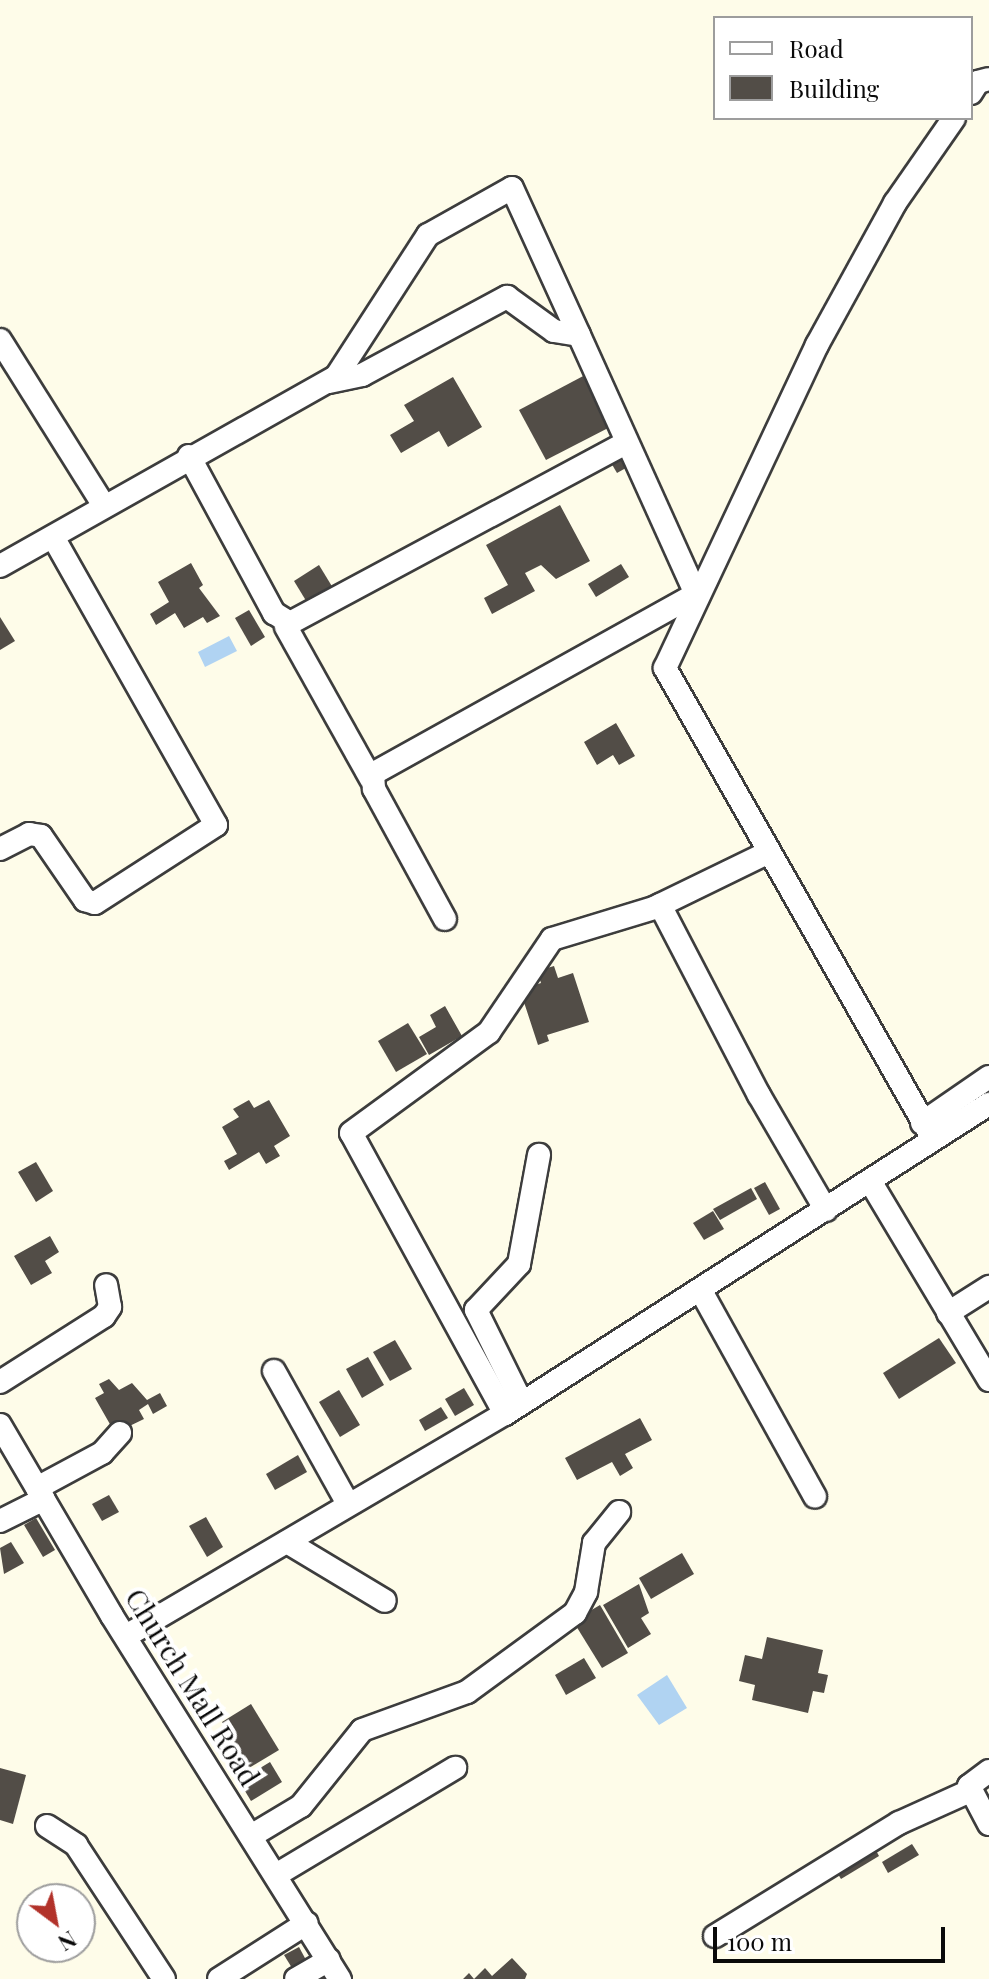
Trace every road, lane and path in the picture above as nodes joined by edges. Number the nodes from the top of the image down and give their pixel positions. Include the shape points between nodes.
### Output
1 (989, 79) edge
2 (973, 90) edge
3 (953, 120) edge
4 (579, 335) junction
5 (0, 340) edge
6 (329, 382) junction
7 (626, 443) junction
8 (189, 456) junction
9 (103, 504) junction
10 (53, 537) junction
11 (0, 566) edge
12 (696, 594) junction
13 (286, 627) dead end
14 (371, 779) junction
15 (0, 849) edge
16 (767, 853) junction
17 (660, 905) junction
18 (445, 919) dead end
19 (989, 1077) edge
20 (989, 1104) edge
21 (928, 1131) junction
22 (539, 1155) dead end
23 (870, 1181) junction
24 (826, 1210) junction
25 (106, 1285) dead end
26 (989, 1287) edge
27 (701, 1291) junction
28 (948, 1313) junction
29 (274, 1371) dead end
30 (989, 1380) edge
31 (0, 1382) edge
32 (514, 1408) junction
33 (0, 1425) edge
34 (120, 1433) dead end
35 (41, 1494) junction
36 (815, 1497) dead end
37 (348, 1504) junction
38 (619, 1512) dead end
39 (0, 1521) edge
40 (287, 1542) junction
41 (385, 1601) dead end
42 (126, 1636) junction
43 (455, 1768) dead end
44 (989, 1771) edge
45 (970, 1791) junction
46 (989, 1824) edge
47 (47, 1826) dead end
48 (251, 1836) junction
49 (276, 1875) junction
50 (307, 1923) junction
51 (715, 1936) dead end
52 (334, 1970) edge
53 (164, 1979) edge
54 (219, 1979) edge
55 (296, 1979) edge

1 - 2 street
3 - 12 street via 895,203 817,345
4 - 6 street via 554,331 507,297 362,375
4 - 6 street via 512,188 428,235 349,365
4 - 7 street
5 - 9 street
6 - 8 street
7 - 8 street via 290,623 274,613
7 - 12 street
8 - 9 street
9 - 10 street
10 - 11 street
10 - 15 street via 216,825 95,903 85,900 41,836 29,834
12 - 14 street via 378,769
12 - 16 street via 665,674
13 - 14 street
14 - 18 street
16 - 17 street
16 - 21 street
17 - 24 street
17 - 32 street via 552,939 489,1032 351,1133
19 - 21 street
20 - 21 street
21 - 23 street
22 - 32 street via 519,1264 476,1310
23 - 24 street
23 - 28 street
24 - 27 street
25 - 31 street via 110,1307 104,1316
26 - 28 street
27 - 32 street
27 - 36 street
28 - 30 street
29 - 37 street
32 - 37 street
33 - 35 street, Church Mall Road
34 - 35 street via 102,1453
35 - 39 street
35 - 42 street, Church Mall Road
37 - 40 street
38 - 48 street via 594,1543 586,1592 565,1622 467,1692 362,1730 301,1806
40 - 41 street
40 - 42 street
42 - 48 street, Church Mall Road
43 - 49 street
44 - 45 street via 971,1783
45 - 46 street
45 - 51 street via 899,1823
47 - 53 street via 67,1836 86,1858
48 - 49 street, Church Mall Road
49 - 50 street, Church Mall Road
50 - 52 street, Church Mall Road
50 - 54 street
52 - 55 street

